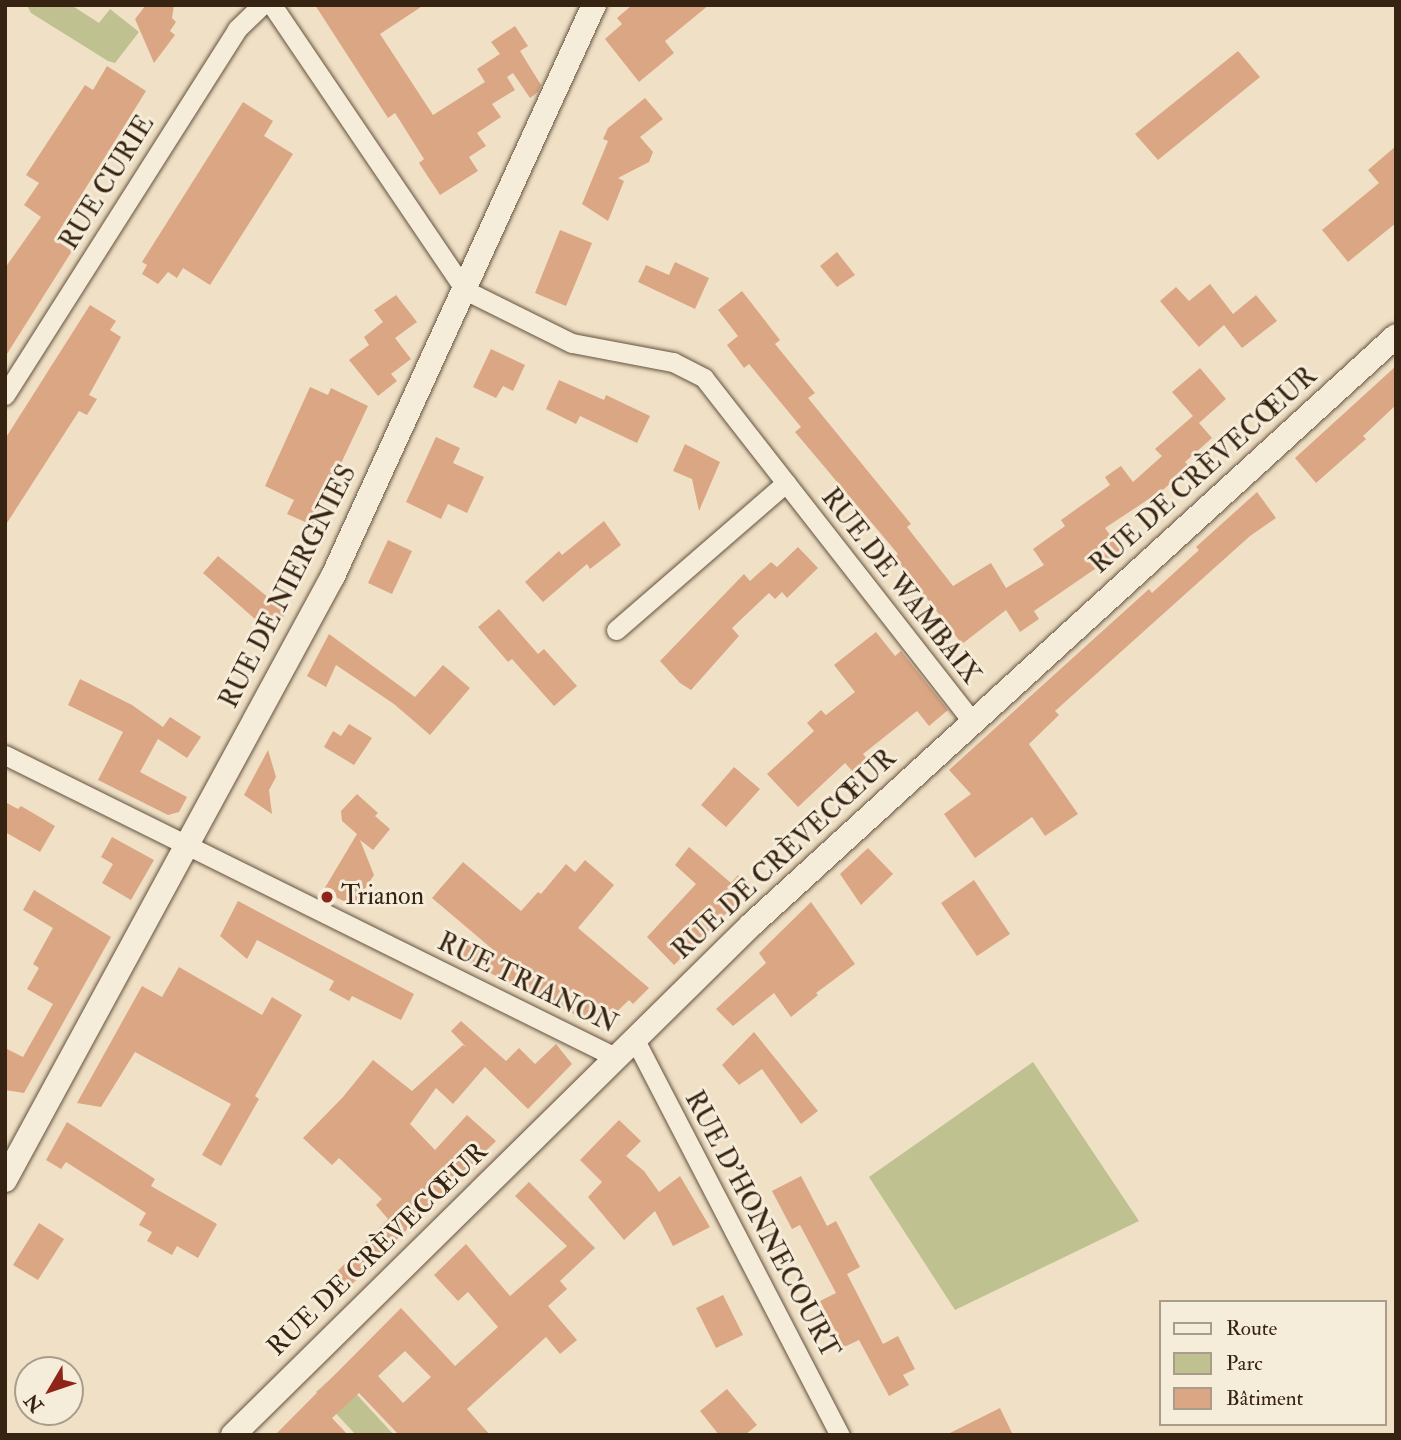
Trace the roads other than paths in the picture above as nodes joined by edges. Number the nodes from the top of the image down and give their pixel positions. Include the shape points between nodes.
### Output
1 (262, 5) edge
2 (272, 5) edge
3 (594, 5) edge
4 (466, 290) junction
5 (1396, 336) edge
6 (5, 396) edge
7 (786, 484) junction
8 (616, 630) dead end
9 (972, 722) junction
10 (5, 755) edge
11 (189, 845) junction
12 (635, 1040) junction
13 (617, 1058) junction
14 (5, 1180) edge
15 (233, 1435) edge
16 (840, 1435) edge

1 - 6 street, RUE CURIE via 237,29
2 - 4 street
3 - 4 street, RUE DE NIERGNIES
4 - 7 street, RUE DE WAMBAIX via 572,343 673,362 704,378
4 - 11 street, RUE DE NIERGNIES via 333,576
5 - 9 street, RUE DE CRÈVECŒUR
7 - 8 street, RUE DE WAMBAIX
7 - 9 street, RUE DE WAMBAIX
9 - 12 street, RUE DE CRÈVECŒUR via 751,925
10 - 11 street, RUE TRIANON
11 - 13 street, RUE TRIANON
11 - 14 street, RUE DE NIERGNIES
12 - 13 street, RUE DE CRÈVECŒUR
12 - 16 street, RUE D'HONNECOURT
13 - 15 street, RUE DE CRÈVECŒUR

